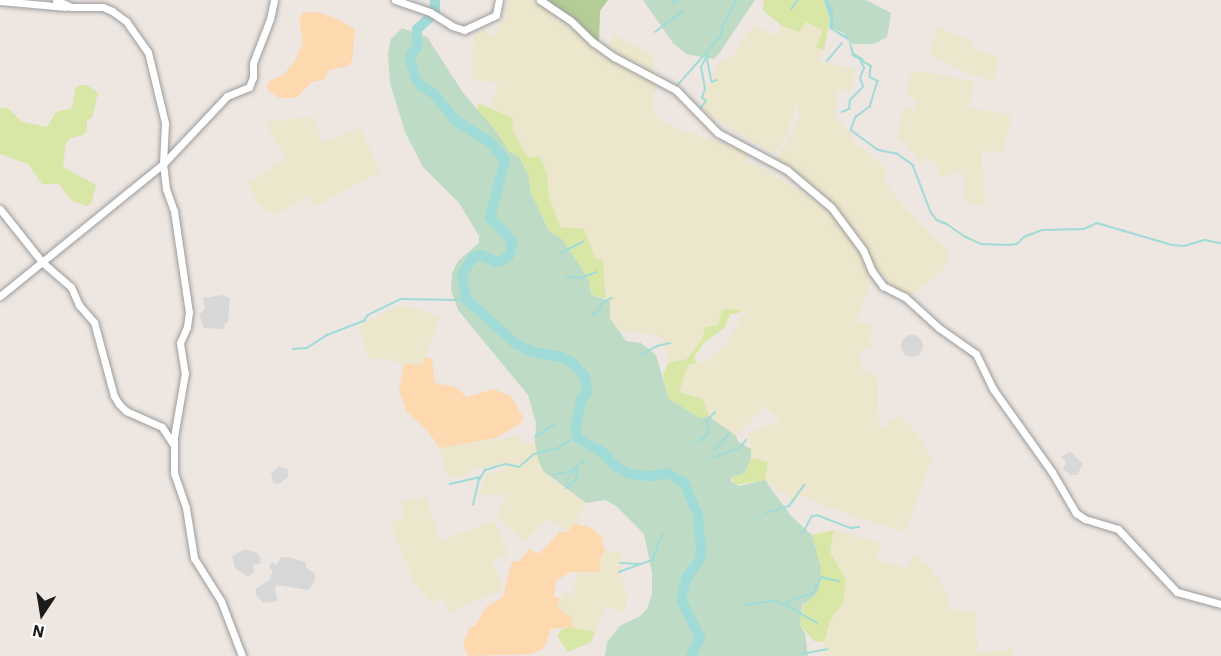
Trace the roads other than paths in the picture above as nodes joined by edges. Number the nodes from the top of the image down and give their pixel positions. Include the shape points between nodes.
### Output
1 (56, 0) edge
2 (274, 0) edge
3 (395, 0) edge
4 (499, 0) edge
5 (540, 0) edge
6 (0, 1) edge
7 (71, 7) junction
8 (162, 164) junction
9 (0, 209) edge
10 (42, 262) junction
11 (0, 296) edge
12 (174, 446) junction
13 (1221, 604) edge
14 (242, 656) edge

1 - 7 street
2 - 8 street via 253,63 252,83 215,106 192,136
3 - 4 street via 464,30 496,15
5 - 13 street via 614,57 676,90 718,133 787,170 831,207 863,250 883,286 905,297 976,354 993,389 1076,513 1118,529 1177,592
6 - 7 street
7 - 8 street via 103,7 119,14 148,52 165,123
8 - 10 street
8 - 12 street via 174,211 189,312 180,343 185,373
9 - 10 street
10 - 11 street
10 - 12 street via 70,287 94,322 119,404 162,427
12 - 14 street via 174,473 186,508 194,558 221,602

